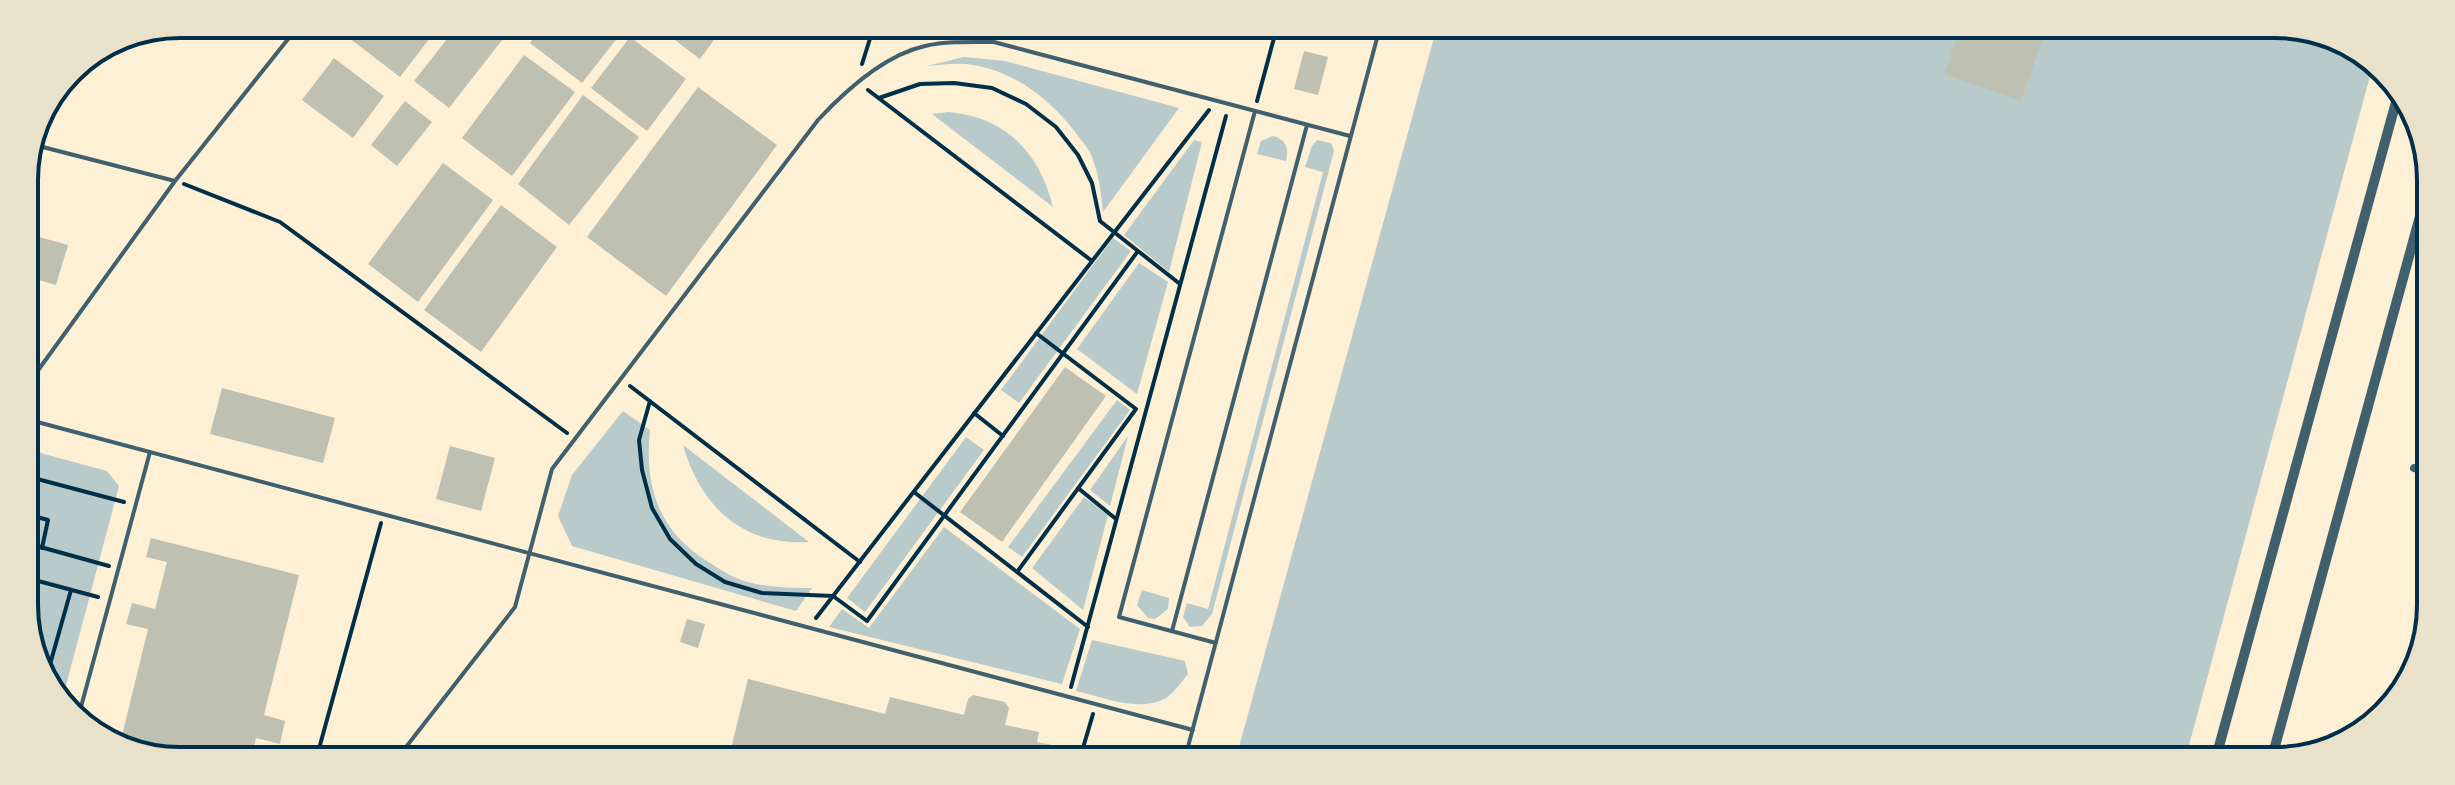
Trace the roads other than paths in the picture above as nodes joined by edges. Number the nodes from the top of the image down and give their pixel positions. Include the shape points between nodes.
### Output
1 (289, 38) edge
2 (1377, 38) edge
3 (2395, 105) edge
4 (1255, 111) junction
5 (1307, 125) junction
6 (1350, 136) junction
7 (42, 147) edge
8 (175, 181) junction
9 (2417, 230) edge
10 (38, 370) edge
11 (38, 422) edge
12 (150, 452) junction
13 (2414, 468) dead end
14 (2417, 469) edge
15 (529, 551) junction
16 (1172, 631) junction
17 (1216, 643) junction
18 (81, 707) edge
19 (1193, 730) junction
20 (406, 747) edge
21 (1188, 747) edge
22 (2219, 747) edge
23 (2275, 747) edge

1 - 8 lane
2 - 6 lane
3 - 22 street
4 - 5 lane
4 - 15 lane via 994,42 922,47 894,59 849,87 818,120 552,469
4 - 16 lane via 1119,617
5 - 6 lane
5 - 16 lane
6 - 17 lane
7 - 8 lane
8 - 10 lane
9 - 23 street
11 - 12 lane
12 - 15 lane
12 - 18 lane
13 - 14 street
15 - 19 lane
15 - 20 lane via 515,607
16 - 17 lane
17 - 19 lane
19 - 21 lane

